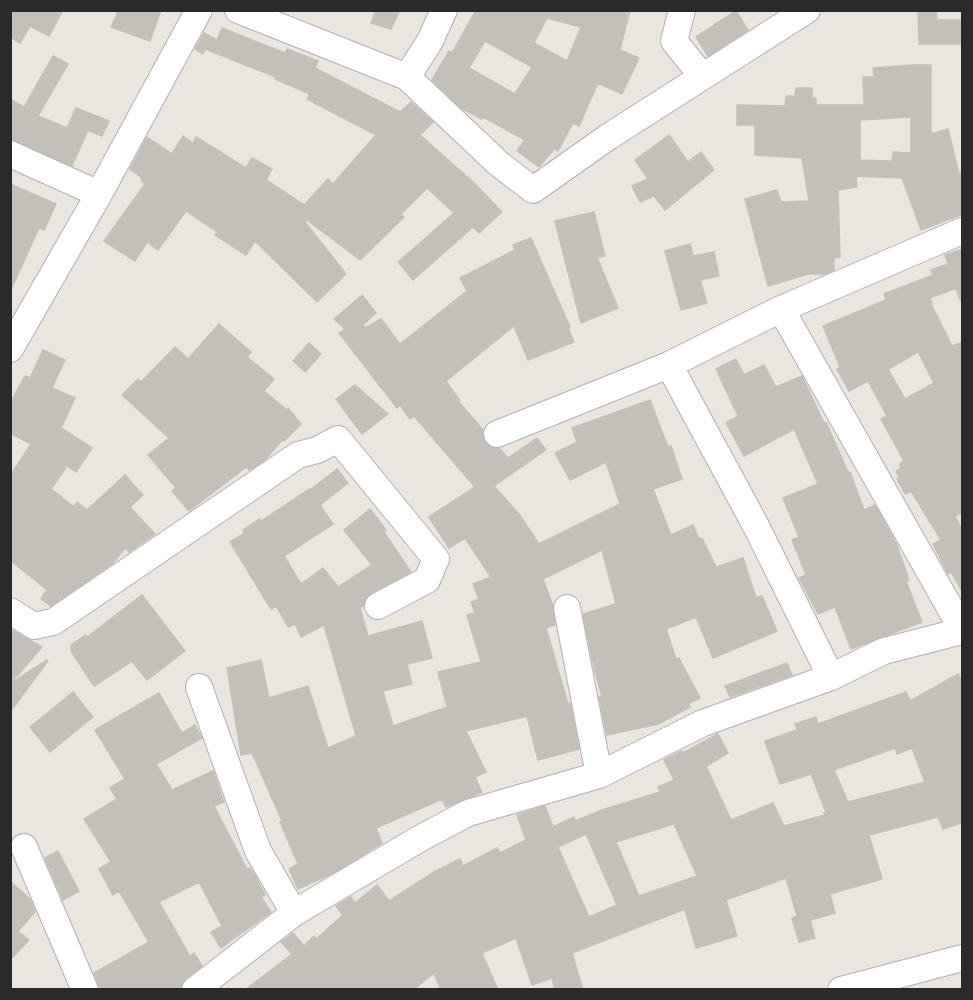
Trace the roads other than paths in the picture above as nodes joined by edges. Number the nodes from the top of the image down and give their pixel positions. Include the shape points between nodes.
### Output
1 (199, 10) edge
2 (238, 10) edge
3 (444, 10) edge
4 (682, 10) edge
5 (807, 10) edge
6 (407, 76) junction
7 (702, 76) junction
8 (10, 154) edge
9 (99, 195) junction
10 (963, 231) edge
11 (781, 309) junction
12 (10, 349) edge
13 (669, 365) junction
14 (498, 434) dead end
15 (378, 606) dead end
16 (567, 608) dead end
17 (10, 611) edge
18 (963, 630) edge
19 (831, 677) junction
20 (199, 687) dead end
21 (599, 775) junction
22 (24, 847) dead end
23 (294, 913) junction
24 (963, 958) edge
25 (85, 990) edge
26 (195, 990) edge
27 (841, 990) edge

1 - 9 street
2 - 6 street
3 - 6 street
4 - 7 street via 674,41
5 - 7 street
6 - 7 street via 499,164 533,190
8 - 9 street
9 - 12 street
10 - 11 street
11 - 13 street
11 - 18 street
13 - 14 street
13 - 19 street via 756,526
15 - 17 street via 427,580 436,559 338,439 298,455 53,622 34,626
16 - 21 street
18 - 19 street via 884,651
19 - 21 street via 703,723
20 - 23 street via 258,851
21 - 23 street via 468,813
22 - 25 street
23 - 26 street
24 - 27 street

